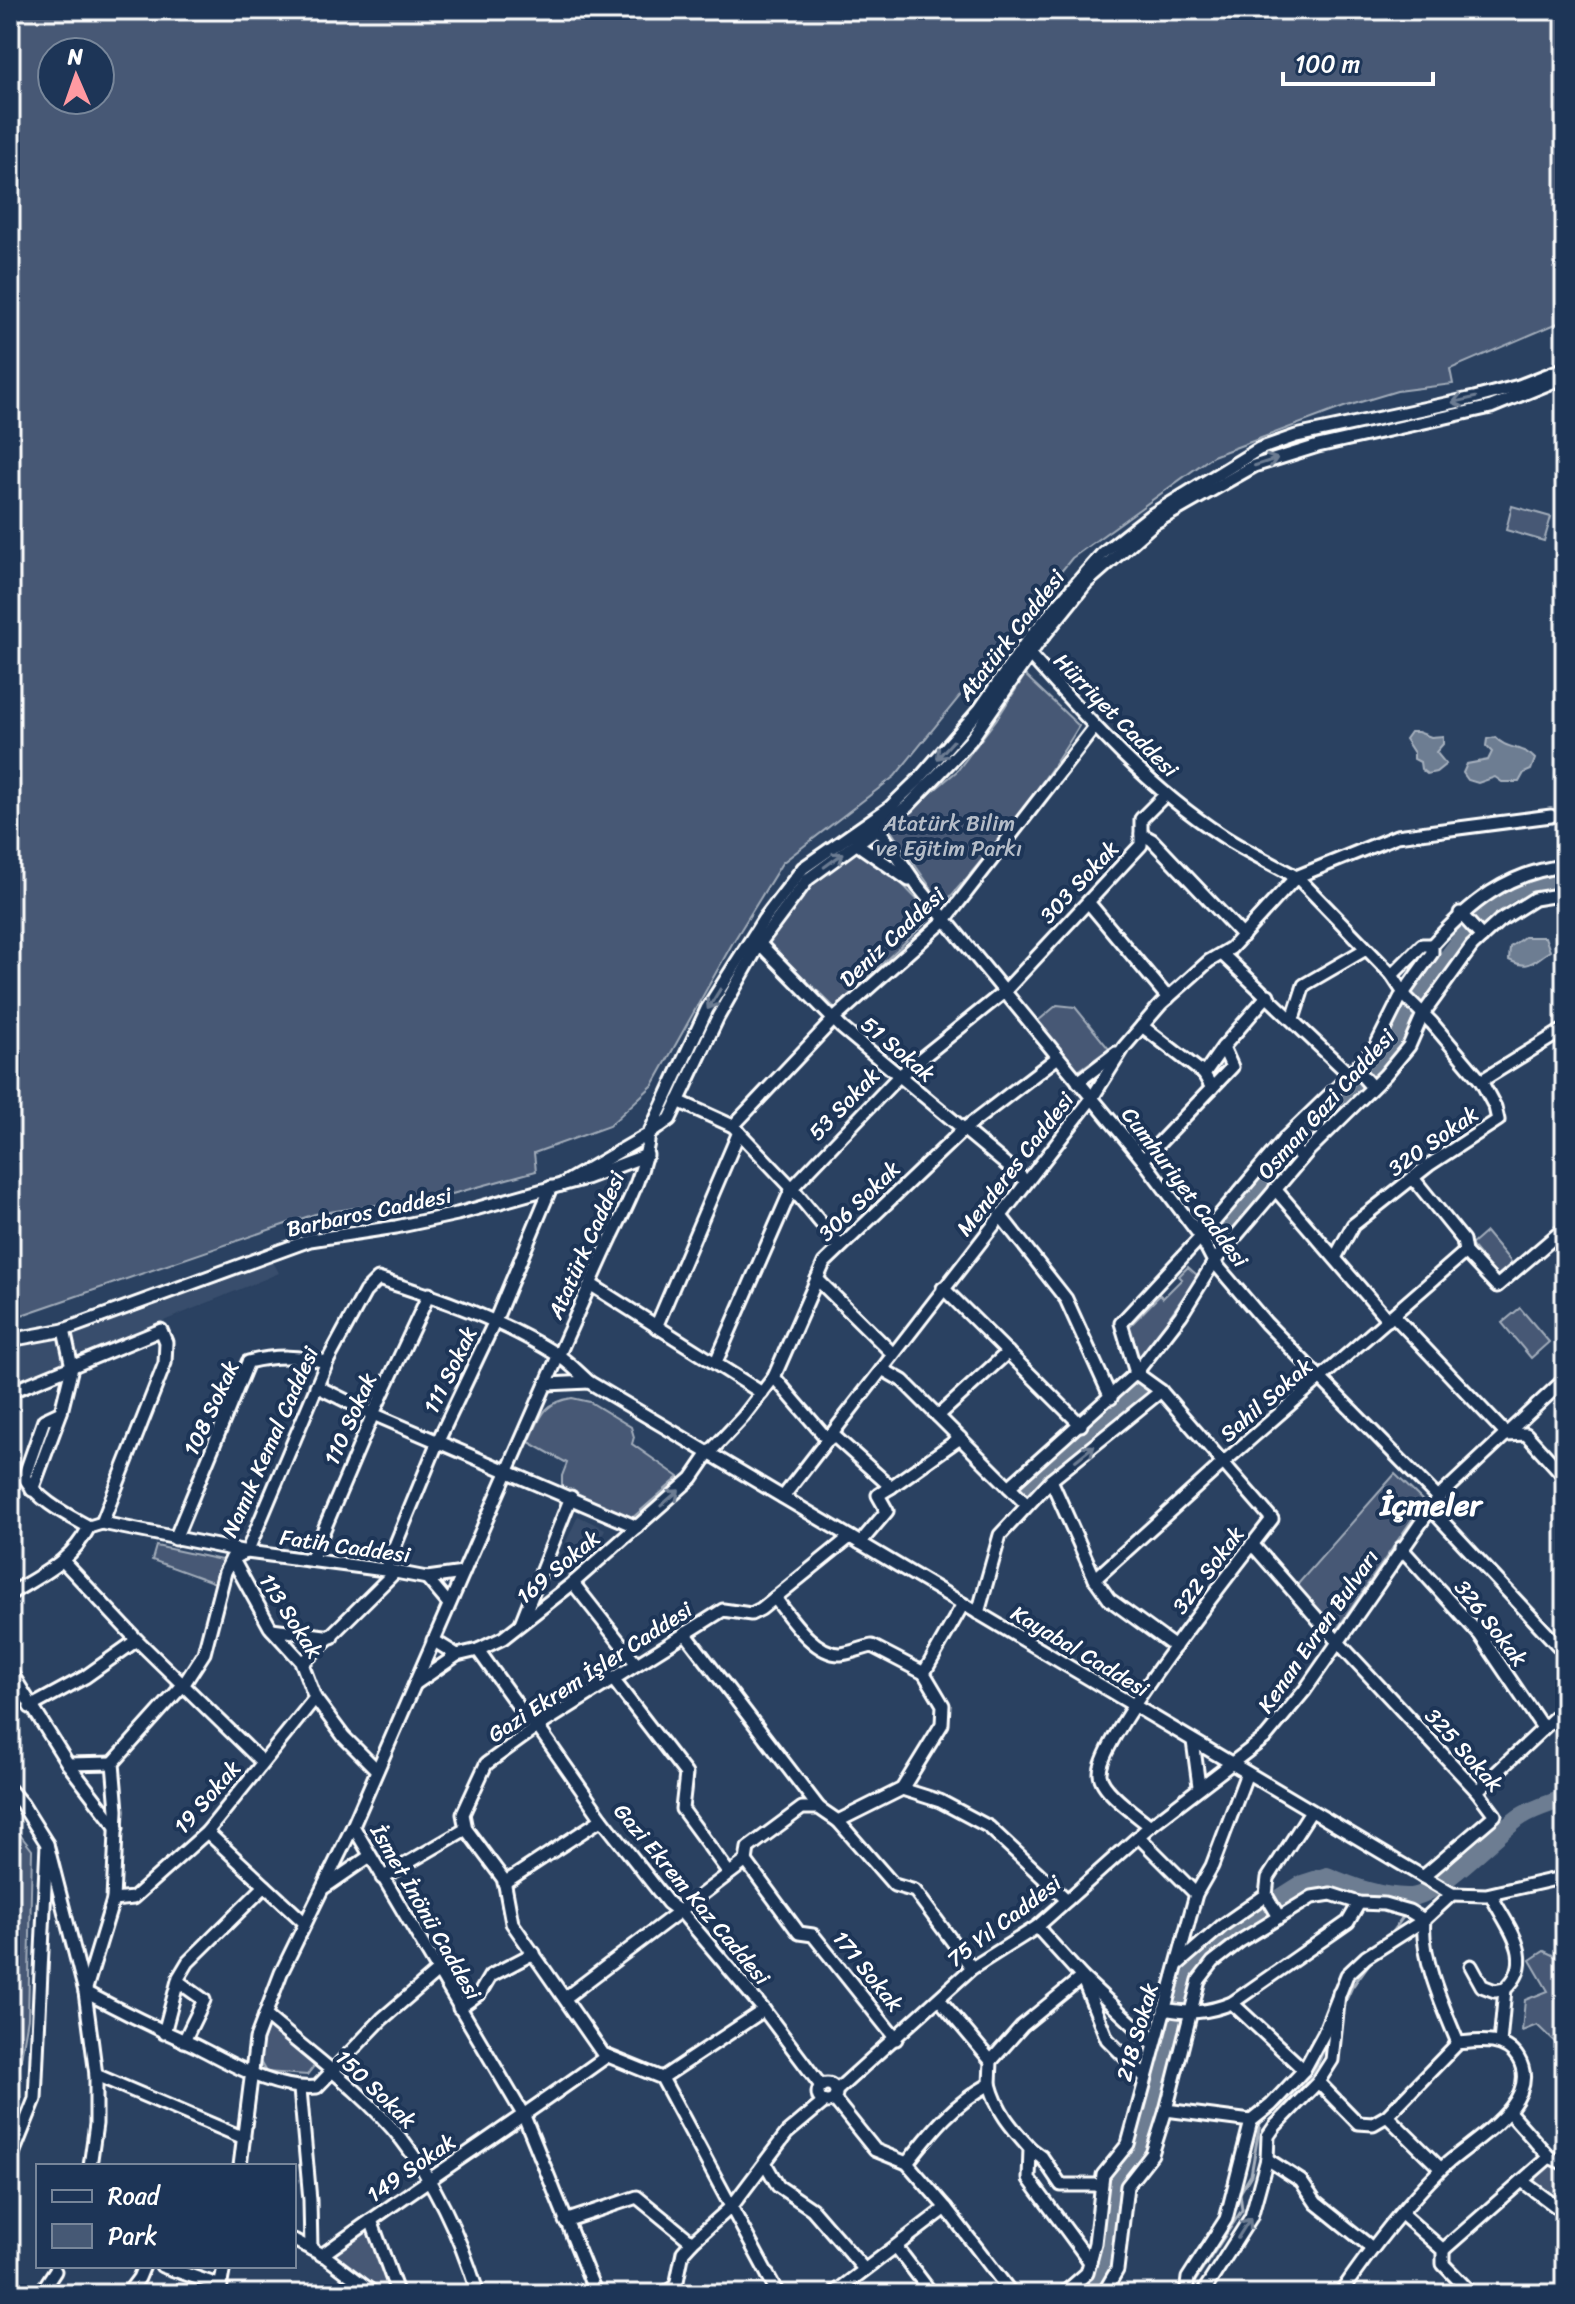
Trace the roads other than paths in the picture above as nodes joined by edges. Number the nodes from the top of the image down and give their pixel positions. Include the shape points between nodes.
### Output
1 (1565, 368) edge
2 (1565, 377) edge
3 (1030, 655) junction
4 (1094, 728) junction
5 (1166, 794) junction
6 (1551, 816) dead end
7 (875, 824) junction
8 (856, 830) junction
9 (1141, 834) junction
10 (857, 844) junction
11 (1565, 866) edge
12 (1297, 878) junction
13 (917, 885) junction
14 (1565, 894) edge
15 (1088, 902) junction
16 (1462, 916) junction
17 (945, 920) junction
18 (1479, 934) junction
19 (1243, 936) junction
20 (756, 940) junction
21 (1432, 945) junction
22 (1366, 949) junction
23 (1222, 954) junction
24 (1392, 975) junction
25 (1004, 992) junction
26 (1268, 995) junction
27 (1405, 996) junction
28 (1168, 998) junction
29 (1420, 1011) junction
30 (835, 1018) junction
31 (1293, 1019) junction
32 (1142, 1026) junction
33 (1565, 1033) edge
34 (1124, 1047) junction
35 (1223, 1047) junction
36 (1058, 1057) junction
37 (1355, 1072) junction
38 (1204, 1074) junction
39 (898, 1077) junction
40 (1481, 1081) junction
41 (1078, 1082) junction
42 (1370, 1085) junction
43 (1212, 1088) junction
44 (1092, 1098) junction
45 (678, 1101) junction
46 (736, 1129) junction
47 (964, 1129) junction
48 (649, 1134) junction
49 (1293, 1148) junction
50 (647, 1155) junction
51 (1143, 1160) junction
52 (1413, 1178) junction
53 (1026, 1181) junction
54 (556, 1186) junction
55 (792, 1188) junction
56 (1275, 1189) junction
57 (1000, 1215) junction
58 (1565, 1228) edge
59 (1201, 1237) junction
60 (840, 1246) junction
61 (1465, 1252) junction
62 (1336, 1256) junction
63 (1214, 1262) junction
64 (817, 1279) junction
65 (590, 1284) junction
66 (943, 1288) junction
67 (429, 1294) junction
68 (1390, 1317) junction
69 (495, 1321) junction
70 (656, 1327) junction
71 (64, 1330) junction
72 (10, 1340) edge
73 (1008, 1352) junction
74 (558, 1355) junction
75 (888, 1361) junction
76 (327, 1362) junction
77 (716, 1362) junction
78 (71, 1365) junction
79 (553, 1371) joint
80 (1136, 1373) junction
81 (774, 1377) junction
82 (1322, 1378) junction
83 (589, 1382) junction
84 (547, 1384) junction
85 (316, 1386) junction
86 (1563, 1386) edge
87 (1161, 1391) junction
88 (10, 1392) edge
89 (762, 1393) junction
90 (1111, 1398) junction
91 (373, 1414) junction
92 (938, 1416) junction
93 (1081, 1425) junction
94 (1507, 1435) junction
95 (830, 1437) junction
96 (960, 1438) junction
97 (438, 1441) junction
98 (709, 1453) junction
99 (1224, 1462) junction
100 (509, 1473) junction
101 (1565, 1477) edge
102 (1051, 1480) junction
103 (891, 1487) junction
104 (1009, 1487) junction
105 (571, 1497) junction
106 (783, 1497) junction
107 (1438, 1498) junction
108 (1026, 1504) junction
109 (1430, 1508) junction
110 (102, 1523) junction
111 (89, 1527) junction
112 (637, 1527) junction
113 (175, 1539) junction
114 (855, 1540) junction
115 (1252, 1544) junction
116 (1401, 1548) junction
117 (247, 1552) junction
118 (232, 1558) junction
119 (311, 1560) junction
120 (63, 1561) junction
121 (390, 1571) junction
122 (463, 1573) junction
123 (427, 1578) junction
124 (1095, 1579) junction
125 (573, 1583) junction
126 (10, 1594) edge
127 (775, 1598) junction
128 (448, 1603) junction
129 (963, 1604) junction
130 (978, 1613) junction
131 (521, 1624) junction
132 (272, 1629) junction
133 (685, 1633) junction
134 (332, 1637) junction
135 (137, 1640) junction
136 (433, 1640) junction
137 (1338, 1642) junction
138 (1175, 1647) junction
139 (478, 1650) junction
140 (1565, 1653) edge
141 (457, 1655) junction
142 (636, 1663) junction
143 (302, 1664) junction
144 (10, 1671) edge
145 (924, 1673) junction
146 (612, 1678) junction
147 (184, 1684) junction
148 (413, 1686) junction
149 (315, 1698) junction
150 (1133, 1705) junction
151 (30, 1707) junction
152 (1565, 1708) edge
153 (537, 1727) junction
154 (1543, 1728) junction
155 (1193, 1741) junction
156 (262, 1762) junction
157 (113, 1763) junction
158 (1231, 1763) junction
159 (68, 1764) junction
160 (377, 1770) junction
161 (1247, 1773) junction
162 (1199, 1786) junction
163 (902, 1789) junction
164 (10, 1790) edge
165 (1477, 1791) junction
166 (819, 1808) junction
167 (1311, 1811) junction
168 (602, 1819) junction
169 (838, 1821) junction
170 (353, 1826) junction
171 (1150, 1826) junction
172 (117, 1828) junction
173 (466, 1829) junction
174 (207, 1832) junction
175 (1139, 1837) junction
176 (47, 1844) junction
177 (370, 1856) junction
178 (746, 1861) junction
179 (729, 1873) junction
180 (1423, 1877) junction
181 (1565, 1877) edge
182 (382, 1878) junction
183 (504, 1883) junction
184 (265, 1886) junction
185 (322, 1890) junction
186 (1450, 1892) junction
187 (1196, 1894) junction
188 (1266, 1895) junction
189 (1493, 1899) dead end
190 (113, 1900) junction
191 (1067, 1900) junction
192 (1359, 1903) junction
193 (679, 1911) junction
194 (1279, 1917) junction
195 (1424, 1920) junction
196 (305, 1923) junction
197 (1037, 1927) junction
198 (534, 1953) junction
199 (1178, 1964) junction
200 (1471, 1966) dead end
201 (972, 1968) junction
202 (439, 1970) junction
203 (1082, 1977) junction
204 (179, 1982) junction
205 (1505, 1989) junction
206 (85, 1992) junction
207 (1339, 1993) junction
208 (565, 1998) junction
209 (939, 1999) junction
210 (1232, 2003) junction
211 (459, 2008) junction
212 (1164, 2009) junction
213 (764, 2010) junction
214 (1189, 2014) junction
215 (265, 2015) junction
216 (164, 2033) junction
217 (896, 2039) junction
218 (184, 2041) junction
219 (1458, 2043) junction
220 (1500, 2043) junction
221 (1154, 2044) junction
222 (607, 2056) junction
223 (991, 2061) junction
224 (1304, 2070) junction
225 (250, 2073) junction
226 (332, 2073) junction
227 (96, 2075) junction
228 (1145, 2077) junction
229 (662, 2078) junction
230 (1318, 2082) junction
231 (990, 2084) junction
232 (300, 2089) junction
233 (831, 2097) junction
234 (1166, 2110) junction
235 (1510, 2113) junction
236 (524, 2116) junction
237 (1387, 2116) junction
238 (1251, 2121) junction
239 (244, 2138) junction
240 (1030, 2148) junction
241 (1549, 2157) junction
242 (1267, 2159) junction
243 (10, 2161) edge
244 (765, 2163) junction
245 (907, 2163) junction
246 (91, 2164) edge
247 (240, 2164) edge
248 (1565, 2164) edge
249 (1441, 2169) junction
250 (426, 2179) junction
251 (1522, 2181) junction
252 (1101, 2185) junction
253 (732, 2206) junction
254 (946, 2208) junction
255 (1565, 2213) edge
256 (1402, 2214) junction
257 (371, 2220) junction
258 (565, 2221) junction
259 (296, 2241) edge
260 (692, 2242) junction
261 (897, 2248) junction
262 (1372, 2248) junction
263 (1443, 2250) junction
264 (317, 2252) junction
265 (1090, 2262) junction
266 (143, 2268) edge
267 (167, 2268) edge
268 (224, 2268) edge
269 (864, 2269) junction
270 (55, 2271) dead end
271 (360, 2283) junction
272 (220, 2290) edge
273 (679, 2290) edge
274 (40, 2294) edge
275 (127, 2294) edge
276 (351, 2294) edge
277 (375, 2294) edge
278 (394, 2294) edge
279 (478, 2294) edge
280 (596, 2294) edge
281 (663, 2294) edge
282 (778, 2294) edge
283 (833, 2294) edge
284 (932, 2294) edge
285 (1012, 2294) edge
286 (1063, 2294) edge
287 (1103, 2294) edge
288 (1186, 2294) edge
289 (1202, 2294) edge
290 (1340, 2294) edge
291 (1472, 2294) edge

1 -> 7 street, Atatürk Caddesi via 1474,398 1296,436 1259,449 1150,516 1103,553 1029,638 961,733
3 -> 2 street, Atatürk Caddesi via 1087,582 1154,523 1254,466 1491,407
3 - 4 street, Hürriyet Caddesi
3 - 7 street, Atatürk Caddesi via 970,741 908,806
4 - 5 street, Hürriyet Caddesi
4 - 17 street, Deniz Caddesi
5 - 9 street, 303 Sokak via 1141,819
5 - 12 street, Hürriyet Caddesi via 1222,835
6 - 12 street via 1397,836
7 - 8 street, Atatürk Caddesi
7 - 10 street, Atatürk Caddesi
7 - 13 street, Cumhuriyet Caddesi
8 - 10 street
8 - 20 street, Atatürk Caddesi via 803,868
9 - 15 street, 303 Sokak via 1141,845
9 - 19 street
10 - 13 street, Cumhuriyet Caddesi
20 -> 10 street, Atatürk Caddesi via 808,879
11 - 16 street via 1500,884
12 - 19 street, Menderes Caddesi
12 - 22 street, Hürriyet Caddesi
13 - 17 street, Cumhuriyet Caddesi
14 - 18 street, Osman Gazi Caddesi via 1534,899
15 - 25 street, 303 Sokak
15 - 28 street
16 - 18 street
16 - 21 street
17 - 25 street, Cumhuriyet Caddesi
17 - 30 street, Deniz Caddesi
18 - 29 street, Osman Gazi Caddesi
19 - 23 street, Menderes Caddesi
20 - 30 street, 51 Sokak
20 - 45 street, Atatürk Caddesi
20 -> 48 street, Atatürk Caddesi via 707,1009
21 - 24 street via 1422,945
21 - 27 street
22 - 24 street, 320 Sokak
22 - 31 street via 1304,985
23 - 26 street
23 - 28 street, Menderes Caddesi
24 - 27 street, 320 Sokak
25 - 36 street, Cumhuriyet Caddesi
25 - 39 street, 53 Sokak
26 - 31 street
26 - 35 street
27 - 29 street, 320 Sokak
27 - 37 street
28 - 32 street, Menderes Caddesi
29 - 40 street, 320 Sokak
29 - 42 street, Osman Gazi Caddesi via 1409,1046
30 - 39 street, 51 Sokak
30 - 46 street, Deniz Caddesi
31 - 37 street
32 - 34 street, Menderes Caddesi
32 - 38 street
33 - 40 street
34 - 41 street
34 - 44 street, Menderes Caddesi
35 - 38 street
35 - 43 street via 1232,1067
36 - 41 street, Cumhuriyet Caddesi
36 - 47 street, 306 Sokak
37 - 42 street
37 - 49 street
38 - 43 street
39 - 47 street, 51 Sokak
39 - 55 street, 53 Sokak
40 - 52 street, 320 Sokak via 1498,1120
41 - 44 street, Cumhuriyet Caddesi
42 - 49 street, Osman Gazi Caddesi
43 - 51 street
44 - 51 street, Cumhuriyet Caddesi
44 - 53 street, Menderes Caddesi
45 - 46 street
45 - 48 street, Atatürk Caddesi via 670,1119
46 - 55 street
46 - 70 street, Deniz Caddesi
47 - 53 street, 51 Sokak
47 - 60 street, 306 Sokak
48 - 50 street, Atatürk Caddesi
48 - 54 street, Atatürk Caddesi
49 - 56 street, Osman Gazi Caddesi
49 - 59 street
50 - 54 street, Barbaros Caddesi
50 - 65 street, Atatürk Caddesi
51 - 59 street, Cumhuriyet Caddesi
52 - 61 street via 1463,1240
52 - 62 street, 320 Sokak via 1353,1225
53 - 57 street, Menderes Caddesi
54 - 69 street, 111 Sokak
54 - 71 street, Barbaros Caddesi via 457,1214 310,1240
55 - 60 street
55 - 77 street
56 - 62 street
56 - 63 street, Osman Gazi Caddesi
57 - 66 street, Menderes Caddesi
57 - 90 street via 1066,1299
58 - 61 street via 1497,1286
59 - 63 street, Cumhuriyet Caddesi
59 - 80 street via 1121,1323
60 - 64 street, 306 Sokak
61 - 68 street, Sahil Sokak
62 - 68 street
63 - 80 street, Osman Gazi Caddesi
63 - 82 street, Cumhuriyet Caddesi
64 - 75 street
64 - 81 street, 306 Sokak
65 - 70 street
65 - 74 street, Atatürk Caddesi
66 - 73 street
66 - 75 street, Menderes Caddesi
67 - 69 street, Namık Kemal Caddesi
67 - 76 street, Namık Kemal Caddesi via 378,1279 365,1292
67 - 91 street, 110 Sokak
68 - 82 street, Sahil Sokak
68 - 94 street
69 - 74 street, Namık Kemal Caddesi
69 - 97 street, 111 Sokak
70 - 77 street
71 - 72 street, Barbaros Caddesi
71 - 78 street
73 - 92 street
73 - 93 street
74 - 79 street, Atatürk Caddesi
74 - 83 street, Namık Kemal Caddesi
75 - 92 street
75 - 95 street, Menderes Caddesi
76 - 85 street, Namık Kemal Caddesi
76 - 113 street, 108 Sokak via 271,1356 248,1362
77 - 89 street
78 - 88 street
78 - 110 street via 161,1330 166,1342 165,1363
78 - 111 street via 61,1412 44,1420 24,1477 51,1506
79 - 84 street, İsmet İnönü Caddesi
80 - 87 street
80 - 90 street, Osman Gazi Caddesi
81 - 89 street, 306 Sokak
81 - 95 street
82 - 99 street, Sahil Sokak
82 - 107 street, Cumhuriyet Caddesi
83 - 84 street
83 - 98 street, Kayabal Caddesi
84 - 100 street, İsmet İnönü Caddesi
85 - 91 street
85 - 117 street, Namık Kemal Caddesi
86 - 94 street, Kenan Evren Bulvarı
87 - 99 street, 322 Sokak
102 -> 87 street
89 - 98 street, 306 Sokak
90 - 93 street, Osman Gazi Caddesi
91 - 97 street
91 - 119 street, 110 Sokak
92 - 96 street
93 - 104 street, Osman Gazi Caddesi
94 - 101 street via 1526,1434
94 - 107 street, Kenan Evren Bulvarı
95 - 103 street
95 - 106 street, Menderes Caddesi
96 - 103 street
96 - 104 street
97 - 100 street
97 - 121 street, 111 Sokak
98 - 106 street, Kayabal Caddesi
112 -> 98 street, 169 Sokak via 692,1478
99 - 115 street, 322 Sokak via 1272,1519
99 - 124 street, Sahil Sokak
100 - 105 street
100 - 122 street, İsmet İnönü Caddesi
102 - 108 street
102 - 124 street
103 - 114 street, Gazi Ekrem İşler Caddesi via 878,1495 887,1511
104 - 108 street
105 - 112 street
105 - 131 street
106 - 114 street, Kayabal Caddesi
107 - 109 street, Kenan Evren Bulvarı
108 - 130 street via 1000,1535
109 - 116 street, Kenan Evren Bulvarı
109 - 140 street
110 - 111 street, Fatih Caddesi
110 - 113 street, Fatih Caddesi
111 - 120 street
112 - 125 street, 169 Sokak
113 - 117 street, Fatih Caddesi
114 - 127 street, Gazi Ekrem İşler Caddesi
114 - 129 street, Kayabal Caddesi
115 - 137 street, 325 Sokak
115 - 138 street, 322 Sokak
116 - 137 street, Kenan Evren Bulvarı
116 - 154 street, 326 Sokak via 1480,1635
117 - 118 street, Namık Kemal Caddesi
117 - 119 street, Fatih Caddesi
118 - 132 street, 113 Sokak
118 - 147 street, Namık Kemal Caddesi via 204,1653
119 - 121 street, Fatih Caddesi
120 - 126 street
120 - 135 street
121 - 123 street, Fatih Caddesi
121 - 134 street
122 - 123 street, Fatih Caddesi
122 - 128 street, İsmet İnönü Caddesi
123 - 128 street, Fatih Caddesi
124 - 138 street via 1109,1599
125 - 131 street, 169 Sokak
125 - 142 street
127 - 133 street, Gazi Ekrem İşler Caddesi via 751,1614 723,1610
127 - 145 street via 818,1645 840,1654 872,1646
128 - 136 street, İsmet İnönü Caddesi
129 - 130 street, Kayabal Caddesi
129 - 145 street
130 - 150 street, Kayabal Caddesi
131 - 139 street, 169 Sokak
132 - 134 street
132 - 143 street, 113 Sokak
133 - 142 street, Gazi Ekrem İşler Caddesi
133 - 166 street
134 - 143 street
135 - 147 street
135 - 151 street
136 - 141 street
136 - 148 street, İsmet İnönü Caddesi
137 - 158 street, Kenan Evren Bulvarı via 1266,1737
137 - 165 street, 325 Sokak
138 - 150 street, 322 Sokak
139 - 141 street, 169 Sokak
139 - 153 street, Gazi Ekrem Kaz Caddesi
141 - 148 street, 169 Sokak
142 - 146 street, Gazi Ekrem İşler Caddesi
143 - 149 street, 113 Sokak
144 - 151 street
145 - 163 street via 943,1705 942,1724
146 - 153 street, Gazi Ekrem İşler Caddesi
146 - 179 street via 686,1774 682,1809
147 - 156 street
147 - 157 street, Namık Kemal Caddesi
148 - 160 street, İsmet İnönü Caddesi
149 - 156 street, 19 Sokak
149 - 160 street, 113 Sokak
150 - 155 street, Kayabal Caddesi
150 - 171 street via 1101,1764 1100,1777
151 - 159 street
152 - 154 street
153 - 168 street, Gazi Ekrem Kaz Caddesi
153 - 173 street, Gazi Ekrem İşler Caddesi via 486,1764 463,1814
154 - 165 street
155 - 158 street, Kayabal Caddesi
155 - 162 street
156 - 174 street, 19 Sokak
157 - 159 street
157 - 172 street
158 - 161 street, Kayabal Caddesi
158 - 162 street, 75 Yıl Caddesi
159 - 172 street
160 - 170 street, İsmet İnönü Caddesi
161 - 167 street, Kayabal Caddesi
161 - 187 street, 218 Sokak
162 - 171 street, 75 Yıl Caddesi
163 - 169 street
163 - 191 street via 940,1801 989,1827
164 - 176 street
165 - 180 street, 325 Sokak via 1495,1815
166 - 169 street
166 - 178 street via 802,1808 748,1848
167 - 180 street, Kayabal Caddesi
167 - 188 street via 1268,1878
168 - 183 street
168 - 193 street, Gazi Ekrem Kaz Caddesi
169 - 201 street via 894,1885 915,1891
170 - 177 street, İsmet İnönü Caddesi
170 - 185 street
171 - 175 street, 75 Yıl Caddesi
172 - 190 street
173 - 182 street
173 - 183 street
174 - 184 street
174 - 190 street, 19 Sokak via 133,1898
175 - 187 street
175 - 191 street, 75 Yıl Caddesi
176 - 206 street
176 - 243 street via 35,2099
177 - 182 street, İsmet İnönü Caddesi
177 - 185 street
178 - 179 street
178 - 217 street, 171 Sokak via 799,1933 813,1935
179 - 193 street
180 - 186 street, Kayabal Caddesi
181 - 186 street via 1486,1895
182 - 202 street, İsmet İnönü Caddesi
183 - 198 street via 512,1923
184 - 196 street
184 - 204 street via 188,1962
185 - 196 street
186 - 195 street
187 - 199 street, 218 Sokak
188 - 194 street
188 - 199 street
189 - 205 street via 1520,1949 1519,1972
190 - 206 street
191 - 197 street, 75 Yıl Caddesi
192 - 194 street via 1331,1894 1312,1897
192 - 195 street via 1384,1904
192 - 210 street via 1348,1922
193 - 208 street
193 - 213 street, Gazi Ekrem Kaz Caddesi
194 - 214 street via 1213,1962 1199,1980
195 - 207 street via 1368,1956 1347,1975
195 - 219 street via 1422,1936
196 - 215 street
197 - 201 street, 75 Yıl Caddesi
197 - 203 street
198 - 208 street
198 - 211 street via 490,1976 480,1993
199 - 212 street, 218 Sokak
200 - 205 street via 1486,1989
201 - 209 street, 75 Yıl Caddesi
202 - 211 street, İsmet İnönü Caddesi
202 - 226 street via 382,2019
203 - 221 street
203 - 223 street via 1022,2026
203 - 228 street via 1107,2039
204 - 216 street
204 - 218 street via 204,2000
205 - 220 street
206 - 216 street
206 - 227 street
207 - 224 street
207 - 230 street via 1332,2060
208 - 222 street
209 - 217 street, 75 Yıl Caddesi
209 - 223 street
210 - 214 street
210 - 224 street
211 - 236 street, İsmet İnönü Caddesi
212 - 214 street
212 - 221 street, 218 Sokak
213 - 229 street
213 - 233 street, Gazi Ekrem Kaz Caddesi via 821,2086 831,2085
214 - 234 street
215 - 225 street
215 - 226 street, 150 Sokak
216 - 218 street
217 - 233 street, 75 Yıl Caddesi
218 - 225 street
219 - 220 street
219 - 237 street
220 - 235 street via 1518,2057 1524,2071
221 - 228 street, 218 Sokak
222 - 229 street
222 - 236 street, 149 Sokak
223 - 231 street
224 - 238 street
225 - 232 street
225 - 239 street
226 - 232 street via 317,2087
226 - 250 street, 150 Sokak via 402,2141
227 - 239 street
227 - 246 street
228 - 252 street, 218 Sokak via 1128,2144
229 - 253 street
230 - 237 street via 1358,2123 1373,2124
230 - 242 street via 1268,2136
231 - 240 street via 1004,2121
231 - 245 street via 964,2098
232 - 264 street
233 - 244 street, 75 Yıl Caddesi via 787,2133
233 - 245 street via 875,2150
234 - 238 street
234 - 287 street via 1152,2154 1127,2186 1117,2270
235 - 241 street
235 - 249 street
236 - 250 street, 149 Sokak
236 - 258 street, İsmet İnönü Caddesi
237 - 249 street
238 - 288 street via 1226,2219 1188,2278
239 - 247 street
240 - 252 street via 1061,2185
240 - 265 street via 1029,2179
241 - 248 street
241 - 251 street
242 - 262 street via 1301,2181 1316,2203
289 -> 242 street via 1251,2217
244 - 253 street, 75 Yıl Caddesi
244 - 269 street via 778,2186 812,2209
245 - 254 street
249 - 256 street
250 - 257 street, 149 Sokak
250 - 279 street, 150 Sokak via 453,2225
251 - 255 street
251 - 263 street
252 - 265 street, 218 Sokak
253 - 260 street, 75 Yıl Caddesi
253 - 282 street
254 - 261 street
254 - 285 street
256 - 262 street
256 - 263 street
257 - 264 street, 149 Sokak
257 - 278 street
258 - 260 street via 637,2197
258 - 280 street, İsmet İnönü Caddesi
259 - 264 street
260 - 273 street, 75 Yıl Caddesi via 683,2252
261 - 269 street
261 - 284 street
262 - 290 street
263 - 291 street via 1443,2264
264 - 271 street
265 - 286 street, 218 Sokak via 1087,2273
266 - 275 street
267 - 272 street
268 - 272 street
269 - 283 street
270 - 274 street
271 - 276 street
271 - 277 street
273 - 281 street, 75 Yıl Caddesi

